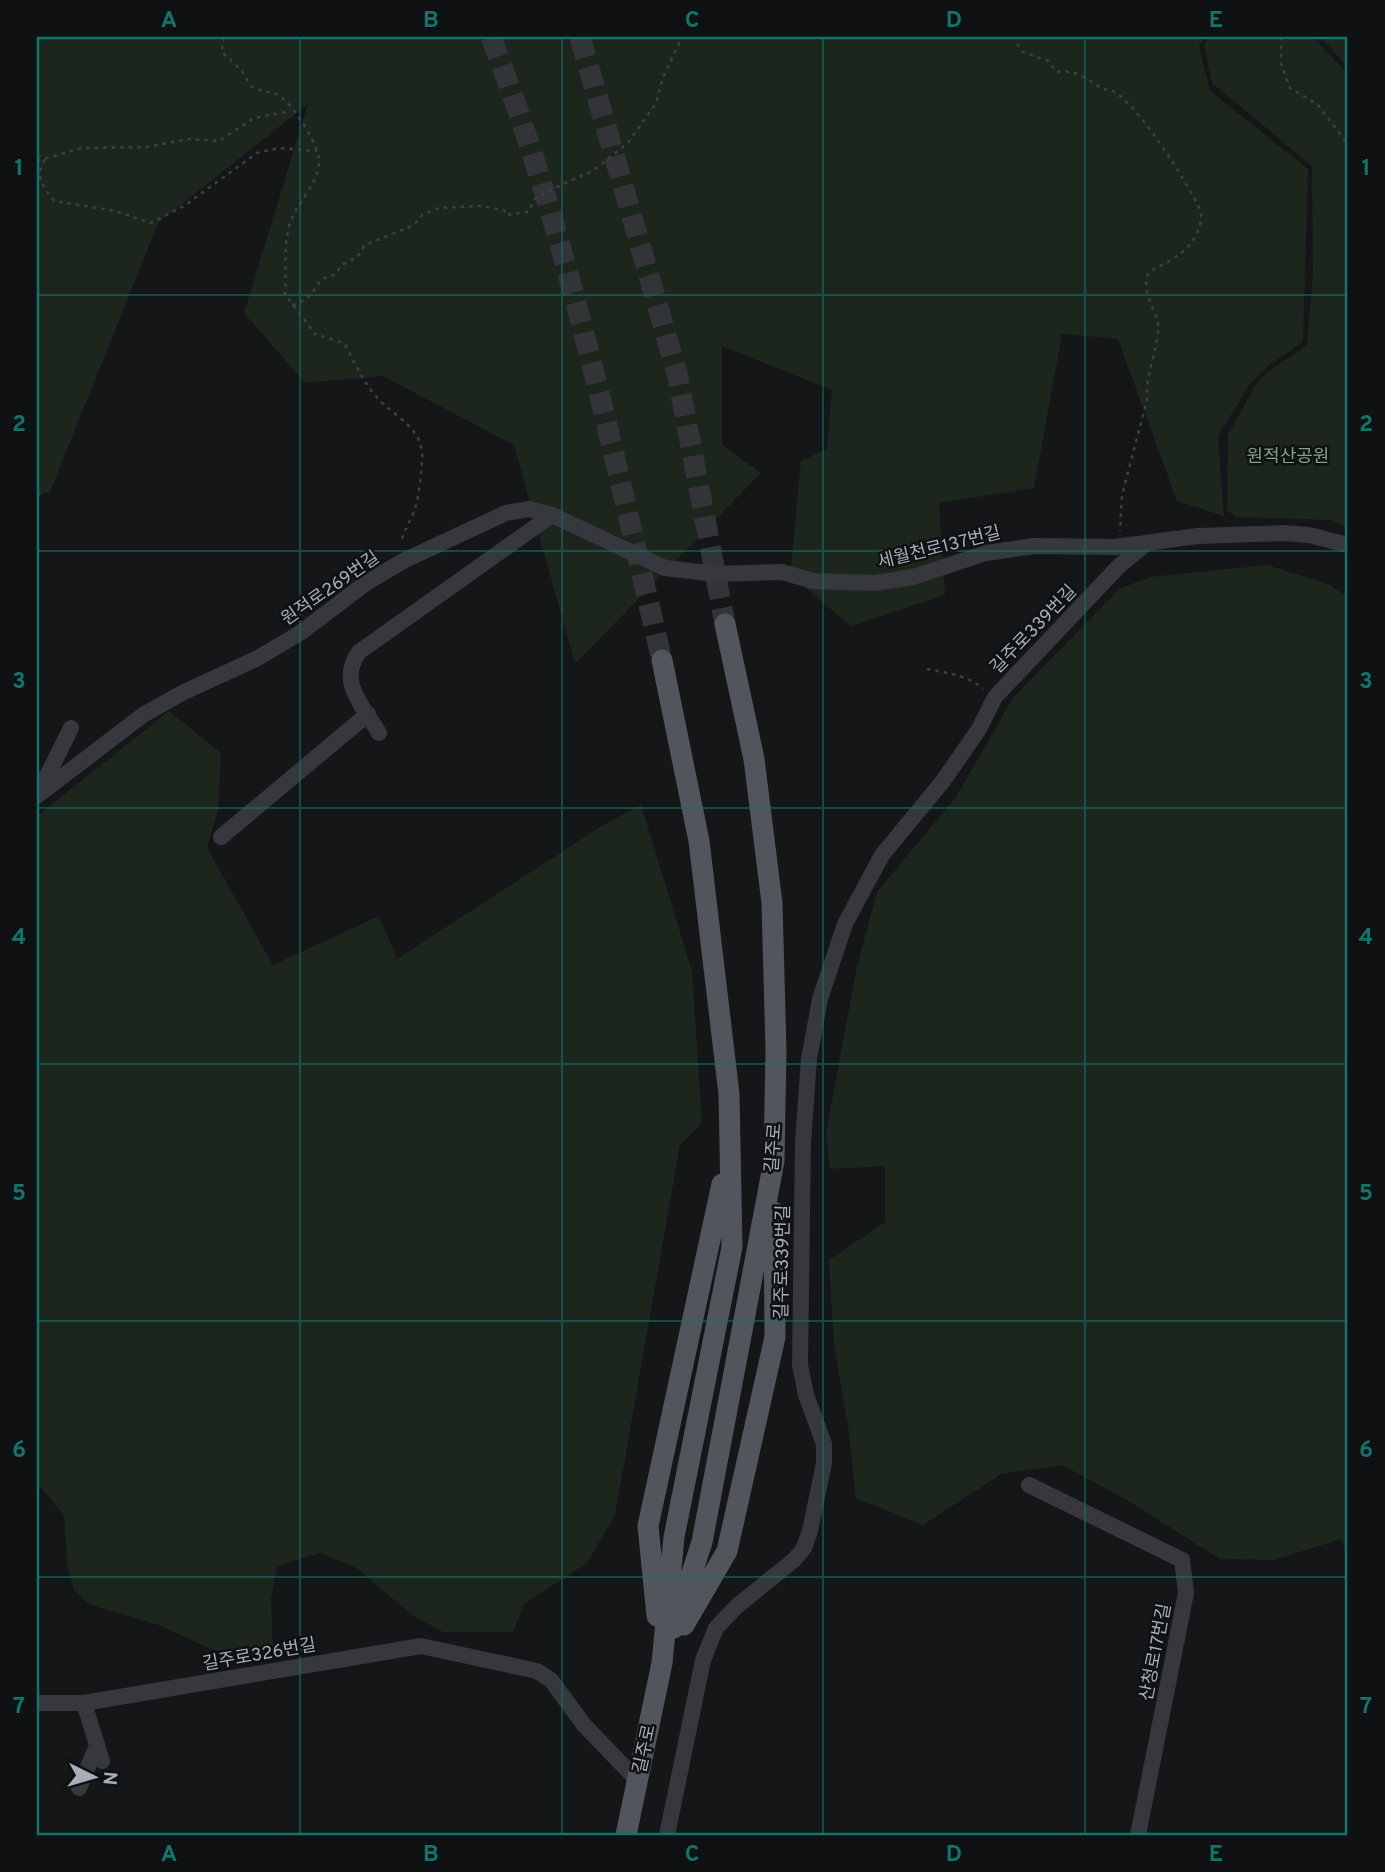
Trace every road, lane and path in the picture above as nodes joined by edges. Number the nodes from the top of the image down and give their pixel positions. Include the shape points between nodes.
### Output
1 (223, 37) edge
2 (682, 37) edge
3 (1012, 37) edge
4 (1281, 37) edge
5 (291, 111) junction
6 (1348, 144) edge
7 (317, 151) junction
8 (37, 155) edge
9 (45, 160) junction
10 (37, 161) edge
11 (292, 305) junction
12 (37, 494) edge
13 (43, 494) dead end
14 (552, 514) junction
15 (1147, 543) junction
16 (1124, 545) junction
17 (1348, 545) edge
18 (403, 561) junction
19 (665, 568) joint
20 (725, 624) tunnel mouth
21 (662, 660) tunnel mouth
22 (927, 669) dead end
23 (990, 706) junction
24 (368, 715) junction
25 (71, 728) dead end
26 (379, 733) dead end
27 (37, 795) edge
28 (221, 837) dead end
29 (774, 1161) junction
30 (1029, 1485) dead end
31 (662, 1663) junction
32 (37, 1703) edge
33 (84, 1703) junction
34 (638, 1781) junction
35 (79, 1788) dead end
36 (626, 1835) edge
37 (667, 1835) edge
38 (1139, 1835) edge

1 - 5 path via 222,52 243,71 251,86 278,94
2 - 11 path via 656,103 628,143 594,170 545,192 528,212 506,215 504,210 480,206 439,208 422,215 414,225 365,245 334,275 321,278 301,303
3 - 16 path via 1023,52 1048,61 1057,72 1088,77 1103,90 1109,89 1170,154 1199,206 1201,218 1192,243 1146,278 1149,305 1157,320 1145,384 1147,400 1122,495 1119,519
4 - 6 path via 1281,64 1290,88 1317,104
5 - 7 path via 315,140
5 - 9 path via 254,118 219,141 189,139 146,147 82,148
7 - 9 path via 279,148 257,153 184,205 150,223 116,211 54,201 39,179
7 - 11 path via 320,164 289,226 285,294
8 - 9 path
9 - 10 path
11 - 18 path via 316,334 344,344 360,376 381,403 409,423 421,443 415,511 401,542
12 - 13 path
14 - 18 street, 원적로269번길 via 528,509 506,513
14 - 19 street, 원적로269번길
14 - 24 street via 359,652 348,677
15 - 16 street, 세월천로137번길
15 - 17 street, 세월천로137번길 via 1284,533
15 - 23 street, 길주로339번길 via 1020,667
16 - 19 street, 세월천로137번길 via 1022,547 874,583 813,581 782,572 715,574
18 - 27 street, 원적로269번길 via 268,652 143,715
20 - 29 main road, 길주로 via 754,759 772,903
21 - 31 main road via 699,841 729,1094 730,1147 648,1526
22 - 23 path via 975,682 985,691
23 - 37 street, 길주로339번길 via 950,771 882,855 863,887 820,999 808,1059 803,1143 800,1365 824,1444 824,1463 804,1548 716,1628 703,1660
24 - 26 street
24 - 28 street
25 - 27 street
29 - 31 main road, 길주로 via 702,1542
29 - 31 main road via 775,1337 727,1551
30 - 38 street, 산청로17번길 via 1182,1560 1186,1593
31 - 34 main road, 길주로
32 - 33 street, 길주로326번길
33 - 34 street, 길주로326번길 via 421,1646 524,1667 551,1680 584,1725
33 - 35 street via 100,1753
34 - 36 main road, 길주로

